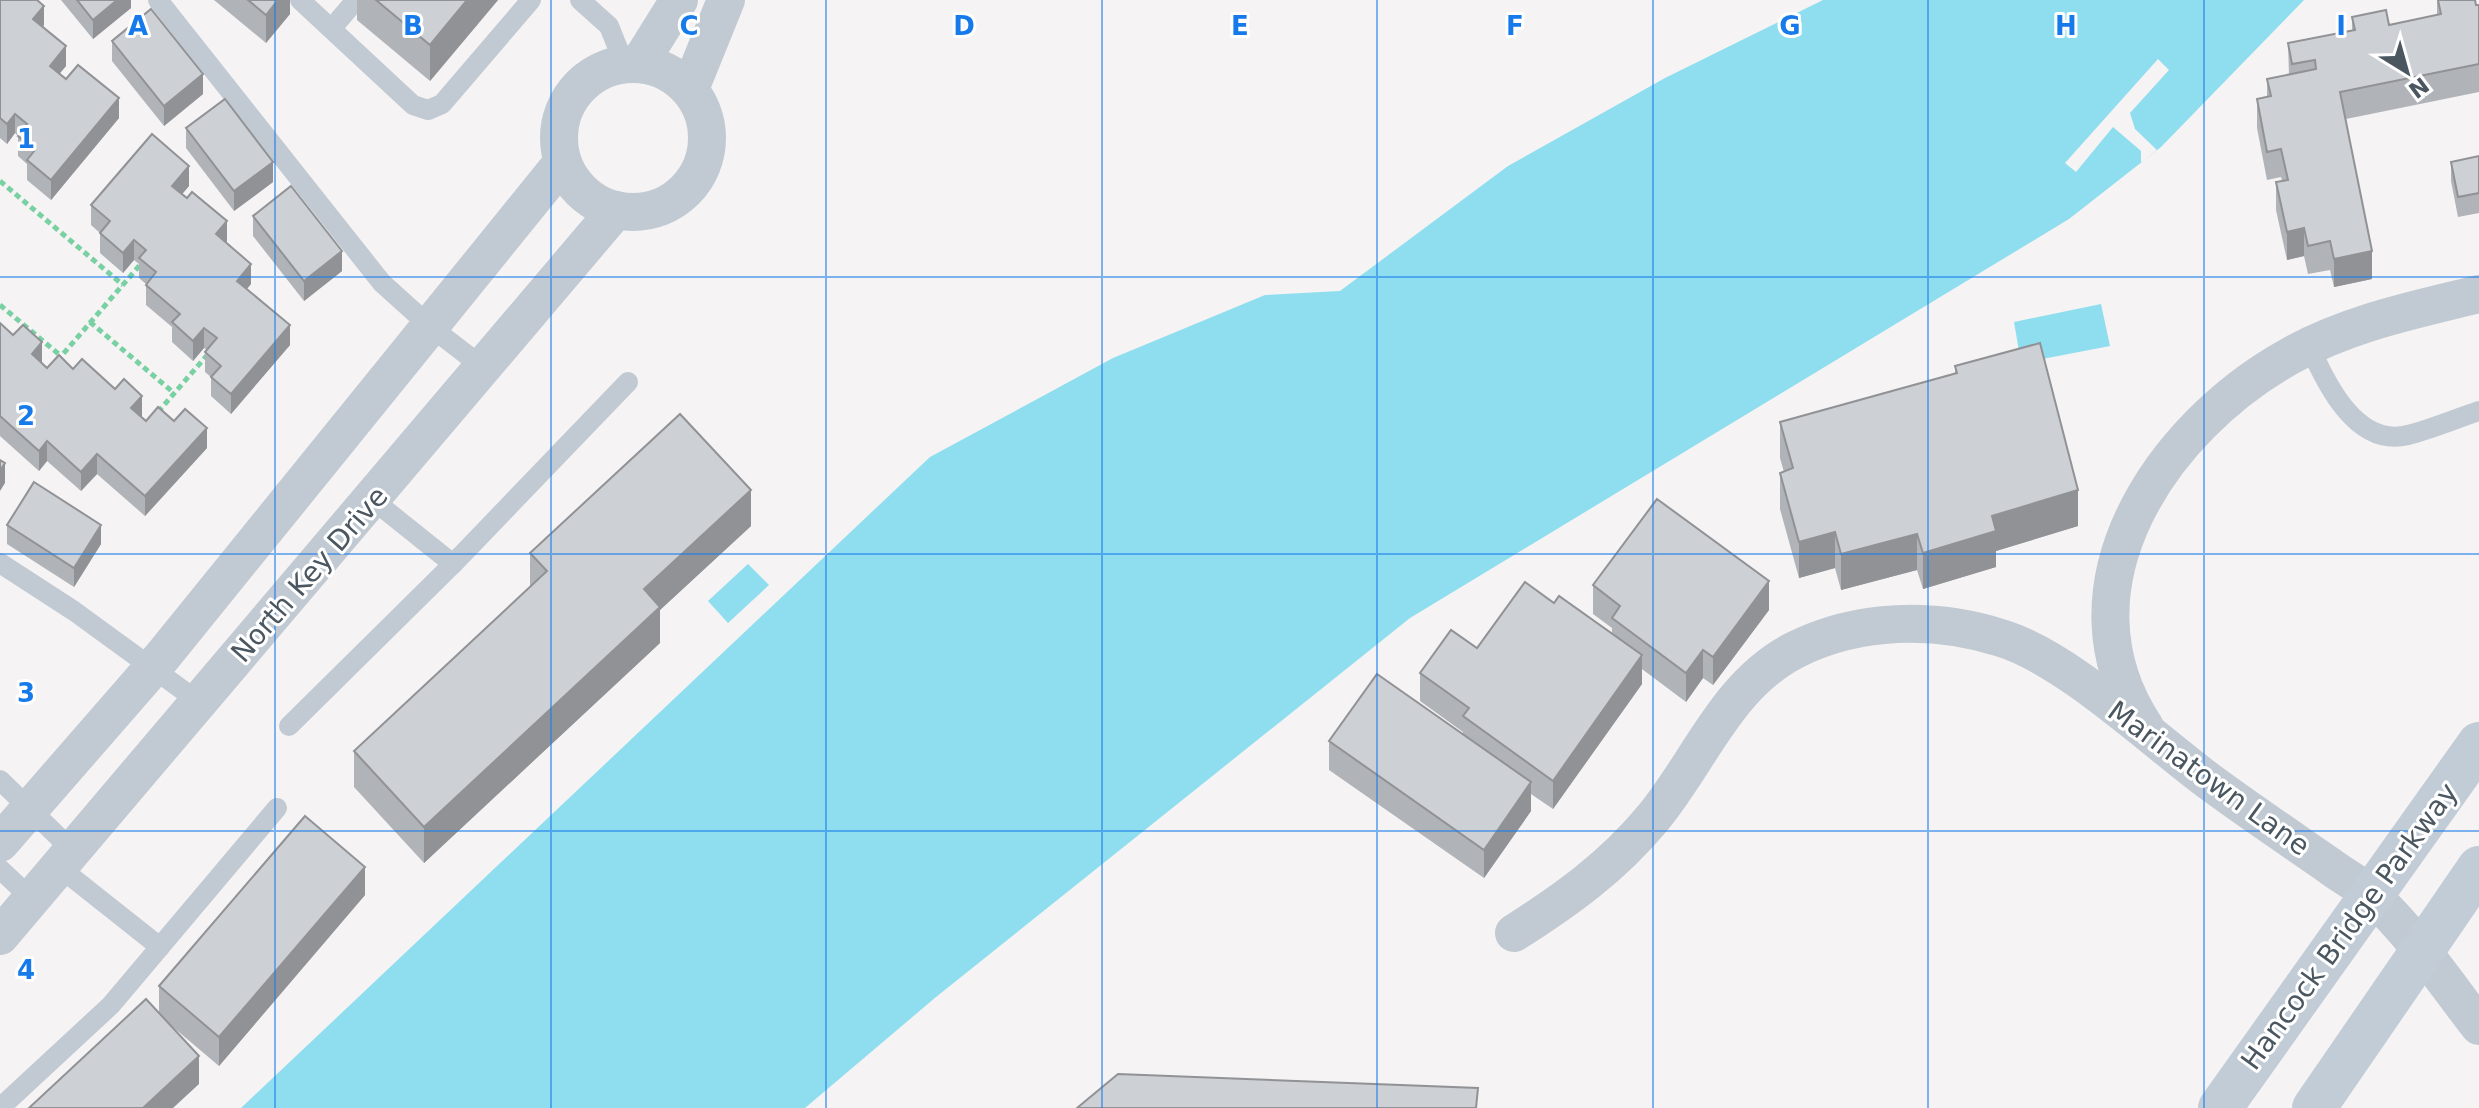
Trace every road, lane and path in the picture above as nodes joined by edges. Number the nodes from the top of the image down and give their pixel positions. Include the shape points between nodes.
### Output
1 (158, 0) edge
2 (300, 0) edge
3 (356, 0) edge
4 (531, 0) edge
5 (580, 0) edge
6 (679, 0) edge
7 (726, 0) edge
8 (332, 28) junction
9 (632, 65) junction
10 (690, 89) junction
11 (562, 163) junction
12 (0, 181) edge
13 (616, 210) junction
14 (140, 265) edge
15 (123, 285) junction
16 (2479, 294) edge
17 (0, 305) edge
18 (90, 322) junction
19 (432, 328) junction
20 (2310, 347) junction
21 (210, 352) edge
22 (61, 356) junction
23 (54, 365) edge
24 (484, 368) junction
25 (628, 382) dead end
26 (174, 393) junction
27 (2479, 411) edge
28 (157, 414) edge
29 (373, 500) junction
30 (0, 563) edge
31 (453, 564) junction
32 (2109, 622) junction
33 (2048, 661) junction
34 (152, 668) junction
35 (199, 702) junction
36 (289, 726) dead end
37 (2154, 739) junction
38 (2479, 744) edge
39 (0, 780) edge
40 (277, 808) dead end
41 (30, 809) junction
42 (0, 843) edge
43 (66, 859) junction
44 (2479, 868) edge
45 (0, 869) edge
46 (2371, 895) junction
47 (32, 899) junction
48 (1514, 933) dead end
49 (0, 936) edge
50 (160, 947) junction
51 (2421, 950) junction
52 (2479, 1026) edge
53 (0, 1108) edge
54 (2220, 1108) edge
55 (2314, 1108) edge

1 - 19 lane via 382,283
2 - 8 lane
3 - 8 lane
4 - 8 lane via 442,104 428,110 413,105
5 - 9 lane via 609,26
6 - 9 street
7 - 10 street
9 - 10 street via 670,73
9 - 11 street via 604,68 570,97 558,141
10 - 13 street via 707,129 698,172 684,191 663,205 642,212
11 - 13 street via 576,186 596,203
11 - 19 street, North Key Drive
12 - 15 path
13 - 24 street, North Key Drive
14 - 15 path
15 - 18 path
16 - 20 street via 2363,322
17 - 22 path
18 - 22 path
18 - 26 path
19 - 24 lane
19 - 34 street, North Key Drive
20 - 27 lane via 2326,383 2354,418 2376,435 2405,436
20 - 32 street via 2247,382 2219,406 2194,429 2154,482 2124,534
21 - 26 path
22 - 23 path
24 - 29 street, North Key Drive
25 - 31 lane
26 - 28 path
29 - 31 lane
29 - 35 street, North Key Drive
30 - 34 lane
31 - 36 lane
32 - 33 street via 2080,653
32 - 37 street via 2115,664 2130,704
33 - 37 street, Marinatown Lane
33 - 48 street, Marinatown Lane via 2004,638 1955,626 1901,623 1848,630 1794,650 1750,683 1655,816 1619,857 1577,893
34 - 35 lane
34 - 41 street, North Key Drive
35 - 43 street, North Key Drive
37 - 46 street, Marinatown Lane
38 - 46 main road, Hancock Bridge Parkway
39 - 41 lane
40 - 50 lane
41 - 42 street, North Key Drive
41 - 43 lane
43 - 47 street, North Key Drive
43 - 50 lane
44 - 51 main road
45 - 47 lane
46 - 51 street, Marinatown Lane
46 - 54 main road, Hancock Bridge Parkway
47 - 49 street, North Key Drive
50 - 53 lane via 111,1005
51 - 52 street, Marinatown Lane
51 - 55 main road

